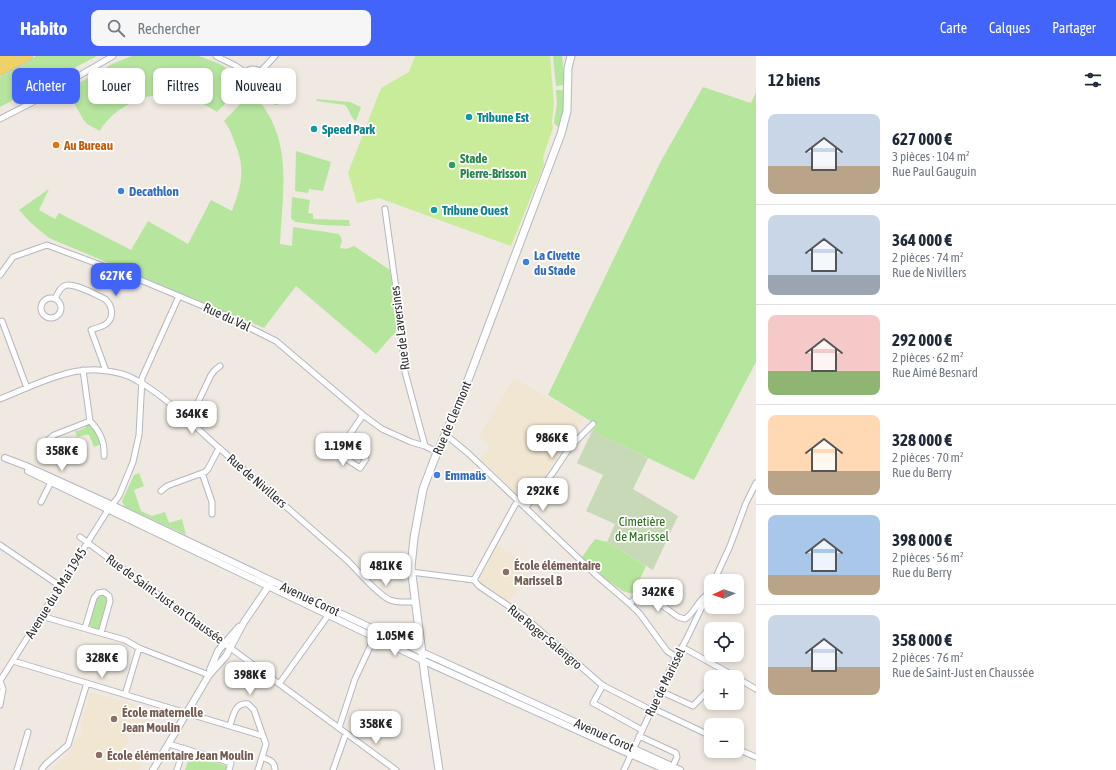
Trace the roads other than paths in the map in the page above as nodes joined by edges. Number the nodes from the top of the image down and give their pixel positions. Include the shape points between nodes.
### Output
1 (11, 56) edge
2 (28, 56) edge
3 (113, 56) edge
4 (216, 56) edge
5 (275, 56) edge
6 (565, 56) edge
7 (571, 56) edge
8 (0, 61) edge
9 (239, 68) edge
10 (264, 68) edge
11 (0, 71) edge
12 (568, 79) junction
13 (0, 119) edge
14 (385, 209) dead end
15 (0, 275) edge
16 (179, 296) junction
17 (55, 299) dead end
18 (2, 321) dead end
19 (220, 366) dead end
20 (83, 370) junction
21 (106, 371) junction
22 (142, 382) junction
23 (27, 388) junction
24 (0, 398) edge
25 (362, 415) junction
26 (90, 421) junction
27 (189, 421) junction
28 (593, 424) dead end
29 (446, 435) junction
30 (48, 440) dead end
31 (343, 444) junction
32 (425, 446) junction
33 (219, 448) junction
34 (438, 452) junction
35 (104, 456) dead end
36 (2, 457) edge
37 (202, 473) junction
38 (51, 482) junction
39 (756, 483) edge
40 (161, 491) dead end
41 (519, 501) junction
42 (41, 502) dead end
43 (526, 507) junction
44 (110, 508) junction
45 (212, 514) dead end
46 (80, 537) dead end
47 (88, 542) junction
48 (0, 544) edge
49 (411, 572) junction
50 (717, 574) edge
51 (474, 580) junction
52 (270, 584) junction
53 (60, 586) junction
54 (704, 597) edge
55 (415, 602) junction
56 (704, 602) edge
57 (630, 604) junction
58 (330, 612) junction
59 (41, 616) junction
60 (244, 622) junction
61 (85, 628) junction
62 (102, 633) junction
63 (376, 634) junction
64 (225, 644) junction
65 (682, 647) junction
66 (139, 648) junction
67 (231, 648) junction
68 (422, 656) junction
69 (676, 657) junction
70 (13, 661) junction
71 (723, 670) edge
72 (209, 675) junction
73 (0, 681) edge
74 (744, 682) edge
75 (87, 683) junction
76 (279, 684) junction
77 (603, 685) junction
78 (756, 689) edge
79 (660, 691) junction
80 (125, 695) junction
81 (704, 695) edge
82 (0, 705) edge
83 (652, 709) junction
84 (186, 713) junction
85 (230, 726) junction
86 (339, 728) junction
87 (642, 730) junction
88 (28, 732) dead end
89 (346, 733) junction
90 (704, 733) edge
91 (263, 736) junction
92 (639, 736) junction
93 (169, 744) junction
94 (184, 748) junction
95 (632, 752) junction
96 (744, 752) edge
97 (262, 757) junction
98 (756, 757) edge
99 (42, 769) dead end
100 (671, 769) edge
101 (17, 770) edge
102 (153, 770) edge
103 (177, 770) edge
104 (229, 770) edge
105 (258, 770) edge
106 (275, 770) edge
107 (333, 770) edge
108 (396, 770) edge
109 (439, 770) edge
110 (624, 770) edge
111 (680, 770) edge

1 - 8 main road
2 - 11 main road
3 - 13 street
4 - 9 street
5 - 10 street
6 - 12 main road, Rue de Clermont
7 - 12 main road, Rue de Clermont
12 - 29 main road, Rue de Clermont via 568,106 562,131
14 - 32 street, Rue de Laversines via 405,372
15 - 16 street, Rue du Val via 13,257 50,245
16 - 22 street, Avenue du 8 Mai 1945
16 - 25 street, Rue du Val via 222,314 279,343
17 - 21 street via 62,288 72,285 105,298 109,303 112,311 110,320 91,330
18 - 23 street
19 - 27 street via 211,375
20 - 21 street, Rue de Nivillers
20 - 23 street, Rue de Nivillers via 64,374
20 - 26 street
21 - 22 street, Rue de Nivillers via 126,375
22 - 27 street, Rue de Nivillers
22 - 44 street, Avenue du 8 Mai 1945 via 137,449 122,490
23 - 24 street, Rue de Nivillers
25 - 31 street
25 - 32 street, Rue du Val via 386,431
26 - 30 street via 54,435
26 - 35 street via 100,432
27 - 33 street, Rue de Nivillers
28 - 43 street via 570,447
29 - 34 main road, Rue de Clermont
29 - 41 street
31 - 31 street via 337,453 360,468 366,459
32 - 34 street, Rue du Val
33 - 37 street via 208,469
33 - 55 street, Rue de Nivillers via 348,561 388,600
34 - 49 main road, Rue de Clermont via 420,498
36 - 38 street, Avenue Corot
36 - 44 street, Avenue Corot via 26,466
37 - 40 street via 170,484
37 - 45 street via 212,502
38 - 42 street
38 - 44 street, Avenue Corot
39 - 50 street
41 - 43 street
41 - 51 street
43 - 57 street
44 - 47 street, Avenue du 8 Mai 1945
44 - 52 street, Avenue Corot
46 - 47 street, Rue de Saint-Just en Chaussée
47 - 53 street, Avenue du 8 Mai 1945
47 - 64 street, Rue de Saint-Just en Chaussée
48 - 53 street
49 - 51 street
49 - 55 main road, Rue de Clermont
51 - 77 street, Rue Roger Salengro via 526,618
52 - 58 street, Avenue Corot
52 - 60 street
53 - 59 street, Avenue du 8 Mai 1945
54 - 57 street, Rue de Marissel via 685,619 649,596 642,595
55 - 68 main road, Rue de Clermont
56 - 65 street, Rue de Marissel
57 - 69 street via 667,651
58 - 63 street, Avenue Corot
58 - 76 street
59 - 61 street
59 - 70 street, Avenue du 8 Mai 1945
60 - 64 street
60 - 67 street
61 - 62 street
61 - 62 street via 94,598 98,593 104,592 110,601
62 - 66 street via 125,640
63 - 68 street, Avenue Corot
63 - 86 street via 354,682
64 - 67 street, Rue de Saint-Just en Chaussée
64 - 72 street via 216,655
65 - 69 street, Rue de Marissel
65 - 71 street
66 - 72 street
66 - 80 street
67 - 72 street
67 - 76 street, Rue de Saint-Just en Chaussée
68 - 95 street, Avenue Corot
68 - 109 main road, Rue de Clermont
69 - 79 street, Rue de Marissel
70 - 73 street, Avenue du 8 Mai 1945
70 - 75 street
72 - 84 street
73 - 82 street via 4,689
74 - 78 street
75 - 80 street
75 - 99 street via 68,745
76 - 86 street, Rue de Saint-Just en Chaussée
77 - 83 street, Rue Roger Salengro
77 - 87 street via 593,703
79 - 81 street via 693,706
79 - 83 street, Rue de Marissel
80 - 84 street
83 - 87 street, Rue de Marissel
83 - 90 street, Rue Roger Salengro
84 - 85 street
84 - 93 street
85 - 91 street
85 - 91 street via 236,708 241,704 248,704 254,710
86 - 89 street, Rue de Saint-Just en Chaussée
87 - 92 street, Rue de Marissel
88 - 101 street
89 - 107 street
89 - 108 street, Rue de Saint-Just en Chaussée
91 - 97 street via 266,744
92 - 95 street, Rue de Marissel
92 - 100 street via 675,752 677,757
93 - 94 street
93 - 102 street
94 - 103 street
94 - 104 street via 231,763
95 - 100 street, Avenue Corot
95 - 110 street, Rue de Marissel
96 - 98 street
97 - 105 street
97 - 106 street via 272,761
100 - 111 street, Avenue Corot

